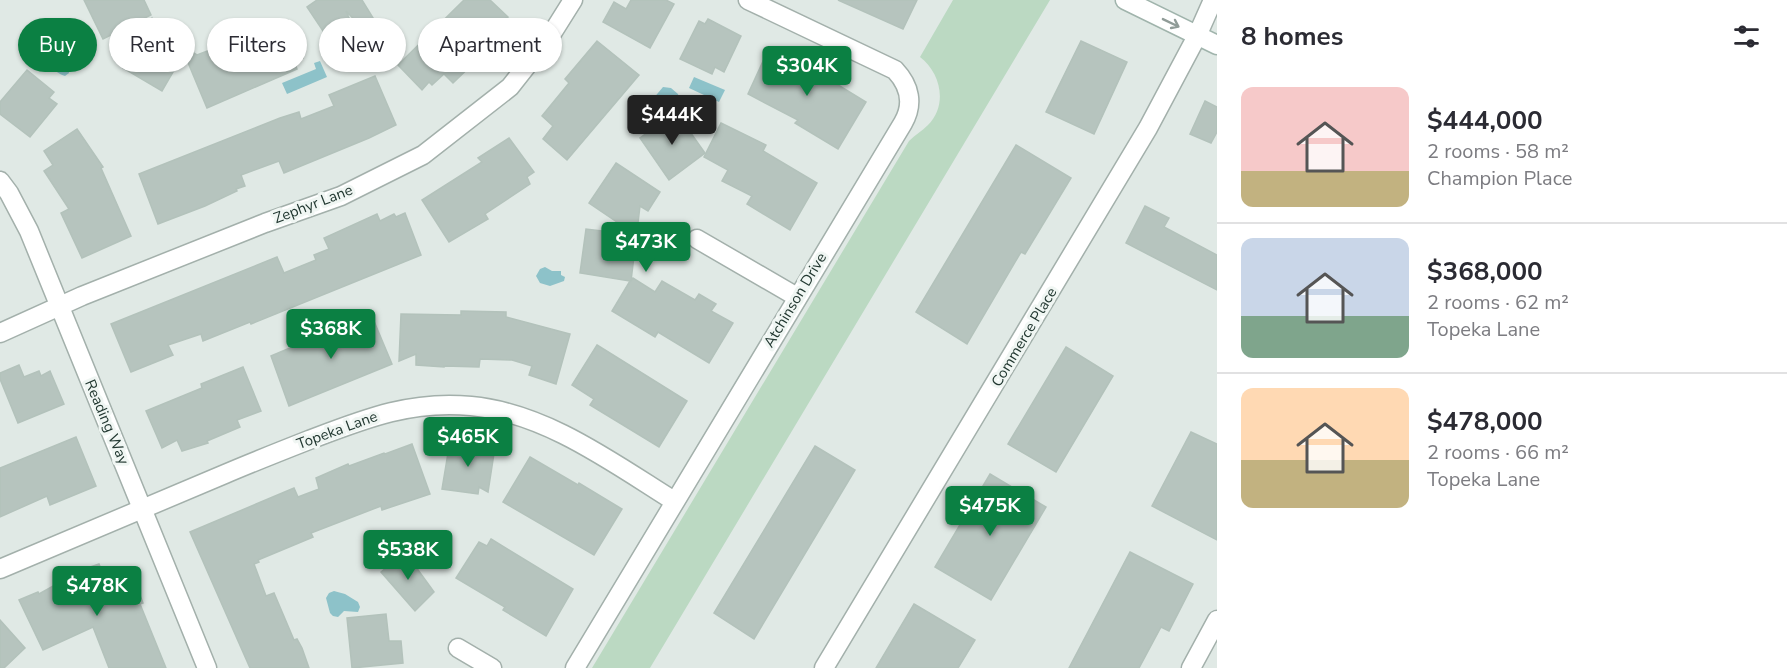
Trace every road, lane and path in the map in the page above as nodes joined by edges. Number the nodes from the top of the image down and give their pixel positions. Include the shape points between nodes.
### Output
1 (573, 0) edge
2 (748, 0) edge
3 (1125, 0) edge
4 (1215, 0) edge
5 (1197, 36) junction
6 (1217, 45) edge
7 (0, 181) edge
8 (697, 239) dead end
9 (797, 297) junction
10 (60, 305) junction
11 (0, 333) edge
12 (674, 501) junction
13 (142, 508) junction
14 (0, 569) edge
15 (1217, 620) edge
16 (458, 648) dead end
17 (207, 668) edge
18 (492, 668) edge
19 (575, 668) edge
20 (824, 668) edge
21 (1191, 668) edge

1 - 10 street, Zephyr Lane via 510,87 423,155 341,195
2 - 9 street, Atchinson Drive via 895,70 910,98 907,116
3 -> 5 street
4 - 5 street, Commerce Place
5 - 6 street
5 - 20 street, Commerce Place via 1115,184
7 - 10 street, Reading Way via 29,231
8 - 9 street
9 - 12 street, Atchinson Drive
10 - 11 street, Zephyr Lane
10 - 13 street, Reading Way
12 - 13 street, Topeka Lane via 542,424 472,406 430,405 371,416
12 - 19 street, Atchinson Drive
13 - 14 street, Topeka Lane
13 - 17 street, Reading Way
15 - 21 street
16 - 18 street

